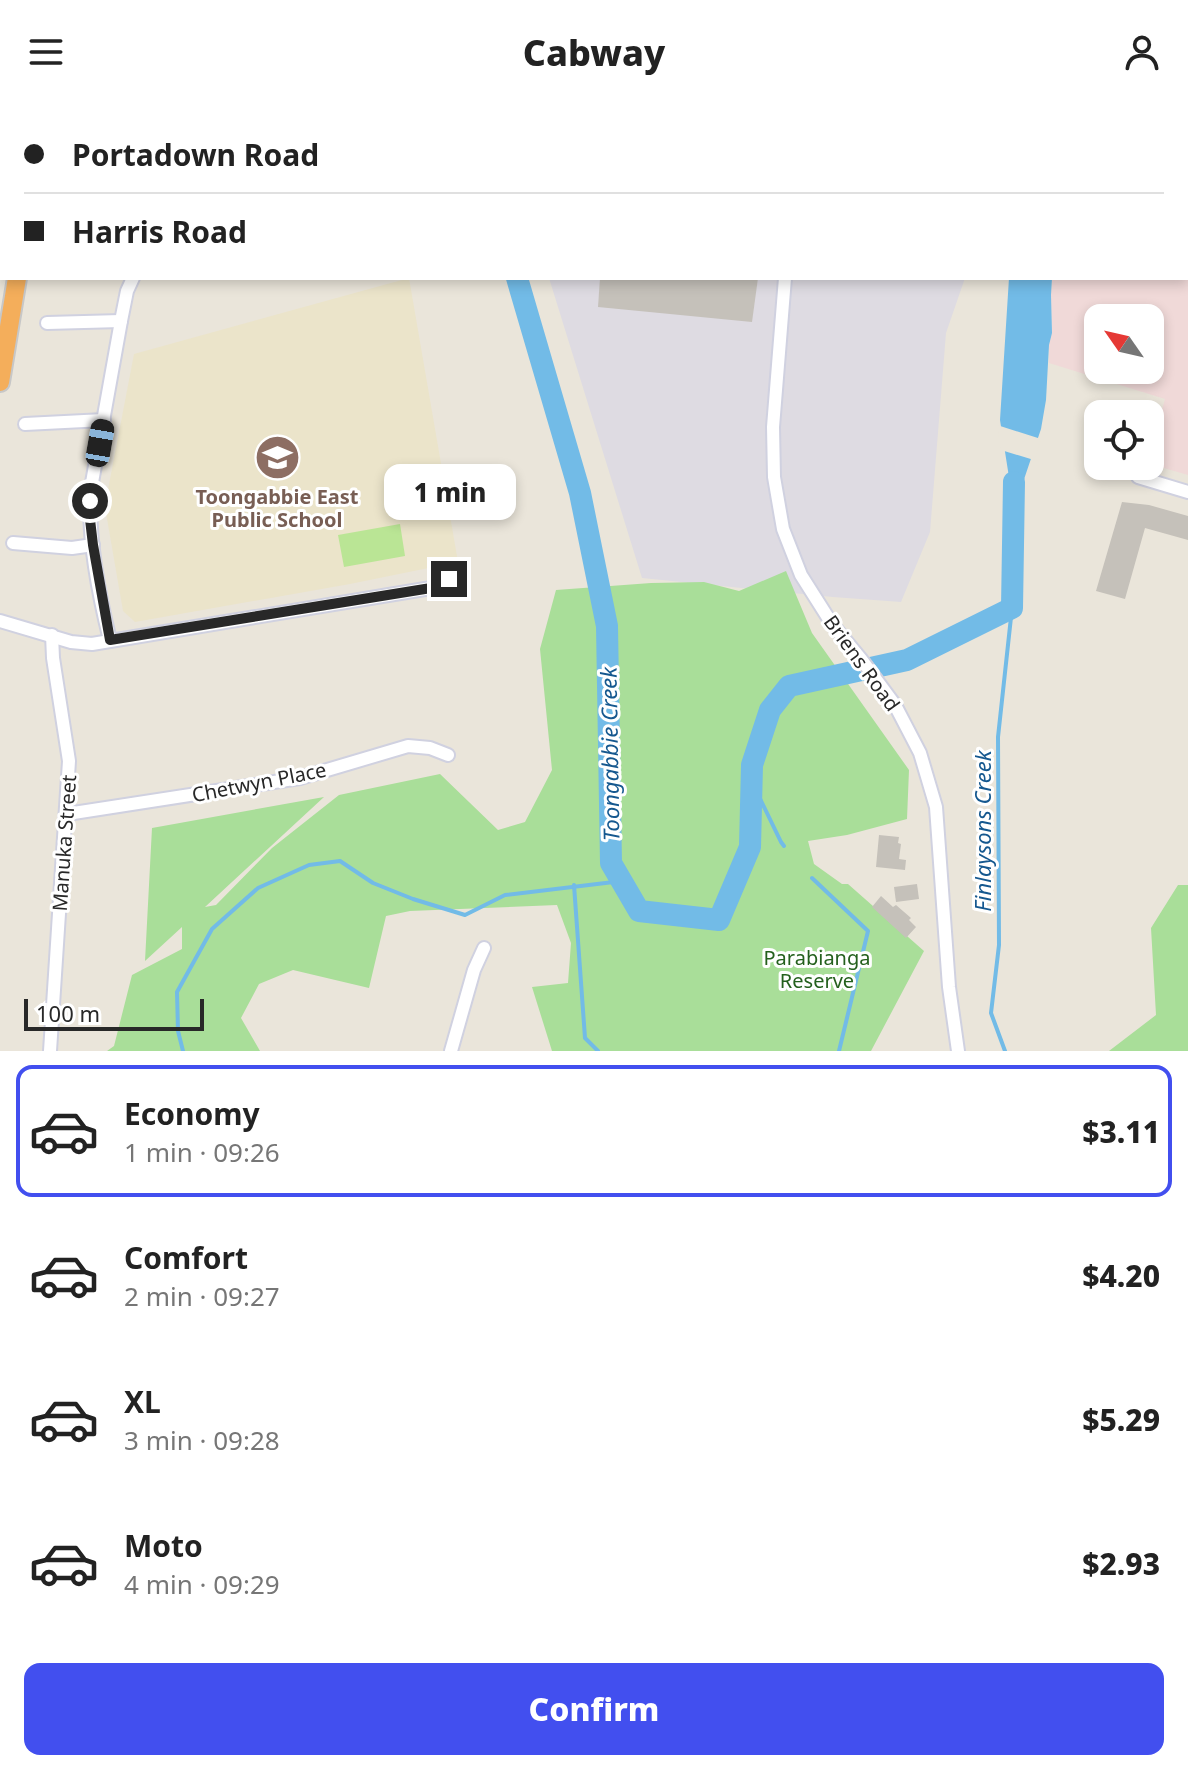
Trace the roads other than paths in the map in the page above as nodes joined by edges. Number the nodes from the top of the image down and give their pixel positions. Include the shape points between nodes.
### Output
1 (17, 280) edge
2 (132, 280) edge
3 (785, 280) edge
4 (121, 321) junction
5 (47, 323) dead end
6 (0, 382) edge
7 (104, 420) junction
8 (25, 424) dead end
9 (1148, 480) edge
10 (1188, 492) edge
11 (13, 543) dead end
12 (93, 545) junction
13 (449, 579) dead end
14 (0, 621) edge
15 (52, 635) junction
16 (110, 640) junction
17 (448, 755) dead end
18 (67, 814) junction
19 (484, 948) dead end
20 (50, 1051) edge
21 (451, 1051) edge
22 (958, 1051) edge

1 - 6 highway
2 - 4 street
3 - 22 street, Briens Road via 773,427 783,529 801,575 895,705 920,753 936,807
4 - 5 street
4 - 7 street
7 - 8 street
7 - 12 street via 89,511
9 - 10 street
11 - 12 street
12 - 16 street
13 - 16 street via 431,588
14 - 15 street
15 - 16 street via 92,644
15 - 18 street, Manuka Street via 69,761
17 - 18 street, Chetwyn Place via 408,746 300,778
18 - 20 street, Manuka Street
19 - 21 street

